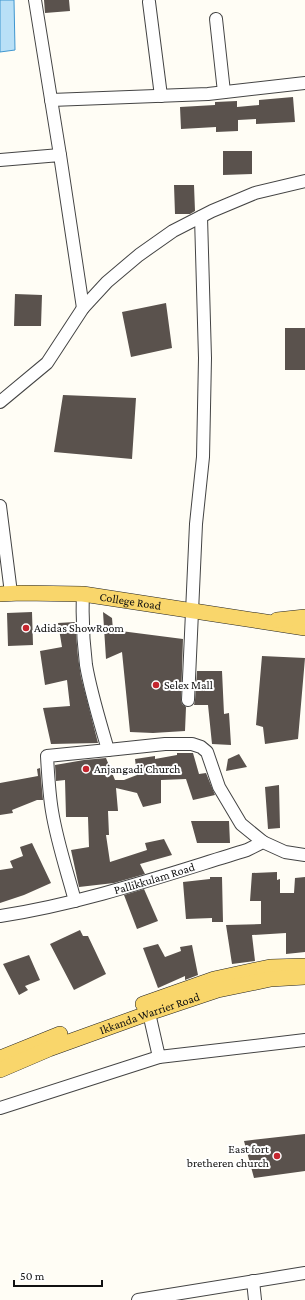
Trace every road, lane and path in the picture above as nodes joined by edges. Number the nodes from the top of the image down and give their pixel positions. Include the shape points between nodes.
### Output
1 (35, 0) edge
2 (149, 2) dead end
3 (216, 19) dead end
4 (305, 83) edge
5 (224, 92) junction
6 (161, 96) junction
7 (51, 100) junction
8 (60, 155) junction
9 (0, 160) edge
10 (305, 181) edge
11 (201, 217) junction
12 (83, 308) junction
13 (0, 402) edge
14 (0, 506) edge
15 (5, 594) edge
16 (82, 594) junction
17 (193, 612) junction
18 (305, 617) edge
19 (260, 622) junction
20 (305, 628) edge
21 (188, 700) dead end
22 (108, 750) junction
23 (263, 842) junction
24 (305, 855) edge
25 (75, 901) junction
26 (0, 916) edge
27 (305, 966) edge
28 (305, 977) edge
29 (149, 1013) junction
30 (305, 1040) edge
31 (159, 1057) junction
32 (0, 1058) edge
33 (0, 1070) edge
34 (0, 1108) edge
35 (305, 1273) edge
36 (253, 1281) junction
37 (138, 1300) edge
38 (255, 1300) edge

1 - 7 street
2 - 6 street
3 - 5 street
4 - 5 street
5 - 6 street
6 - 7 street
7 - 8 street
8 - 9 street
8 - 12 street
10 - 11 street via 255,193
11 - 12 street via 173,231 138,255 107,282
11 - 17 street via 205,358 203,457 196,524
12 - 13 street via 47,363
14 - 15 street
15 - 16 main road, College Road
16 - 17 main road, College Road
16 - 22 street via 82,626 87,666
17 - 19 main road, College Road
17 - 21 street
18 - 19 main road
19 - 20 main road
22 - 23 street via 165,744 192,744 201,747 207,752 219,787 234,814 241,824
22 - 25 street via 47,756 56,835
23 - 24 street via 285,852
23 - 25 street, Pallikkulam Road via 247,850
25 - 26 street, Pallikkulam Road
27 - 32 main road, Ikkanda Warrier Road via 270,967 214,979
28 - 29 main road, Ikkanda Warrier Road via 271,979 218,990
29 - 31 street
29 - 33 main road, Ikkanda Warrier Road
30 - 31 street
31 - 34 street
35 - 36 street
36 - 37 street
36 - 38 street

